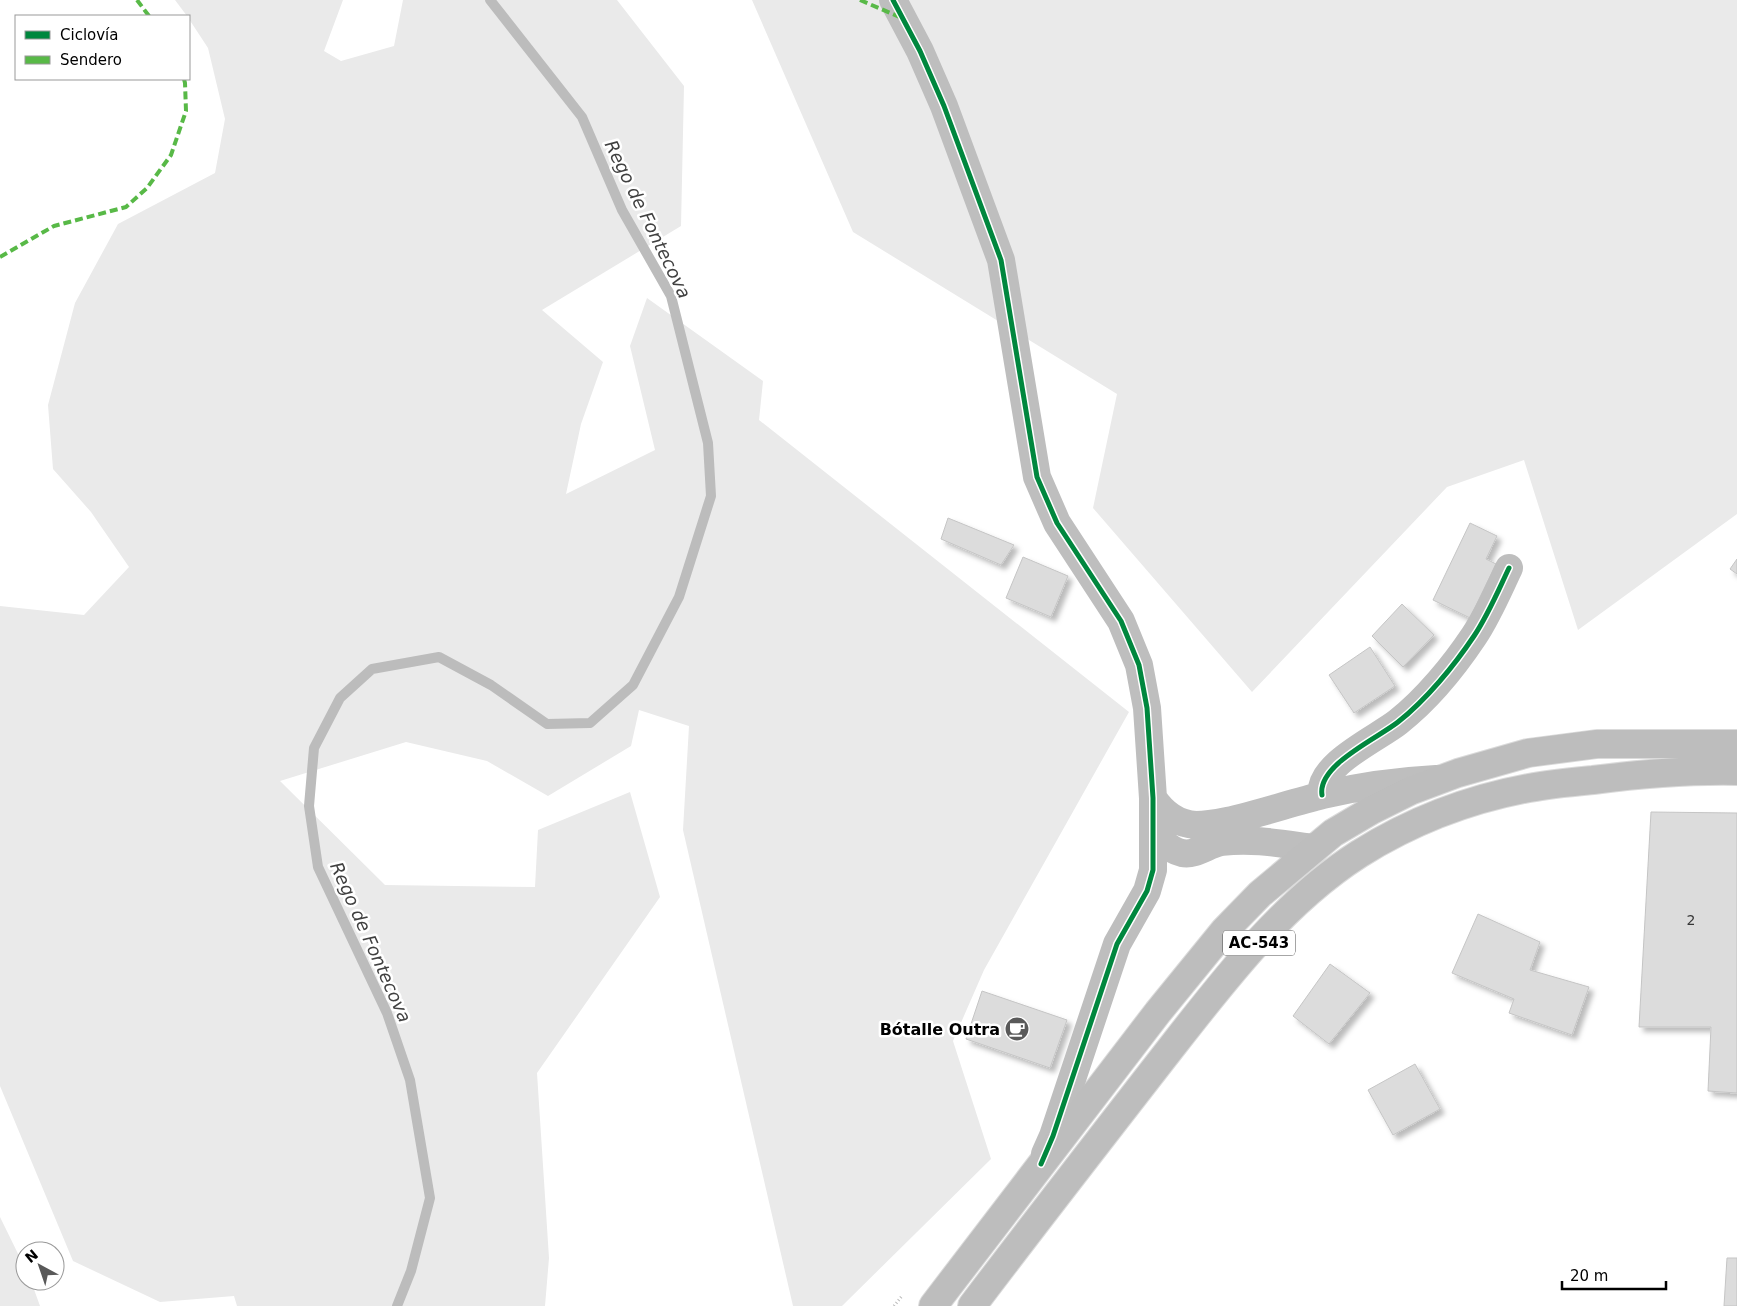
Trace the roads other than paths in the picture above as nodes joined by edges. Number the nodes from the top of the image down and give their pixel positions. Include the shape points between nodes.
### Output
1 (893, 0) edge
2 (1509, 568) dead end
3 (1737, 744) edge
4 (1674, 771) junction
5 (1737, 771) edge
6 (1444, 778) junction
7 (1322, 796) junction
8 (1153, 798) junction
9 (1219, 822) junction
10 (1158, 833) junction
11 (1314, 848) junction
12 (1041, 1164) junction
13 (933, 1306) edge
14 (972, 1306) edge

1 - 8 street via 944,106 1001,260 1037,477 1057,523 1121,621 1139,665 1147,708
2 - 7 street via 1479,628 1459,657 1405,716 1336,765 1324,781
3 - 6 main road, AC-543 via 1581,745 1528,753
4 - 5 main road, AC-543
4 - 11 main road, AC-543 via 1631,762 1569,766 1512,775 1467,786 1430,801 1344,844
4 - 14 main road, AC-543 via 1550,785 1470,803 1396,834 1360,853 1332,874 1278,921 1198,1013
6 - 7 street via 1395,781
6 - 11 main road, AC-543 via 1372,810
7 - 9 street
8 - 9 street via 1164,812 1181,822 1196,825
8 - 10 street
9 - 10 street via 1188,839 1166,839
10 - 11 street via 1173,850 1185,854 1222,842 1254,841
10 - 12 street via 1147,890 1117,944
11 - 12 main road, AC-543 via 1260,894 1224,931
12 - 13 main road, AC-543

